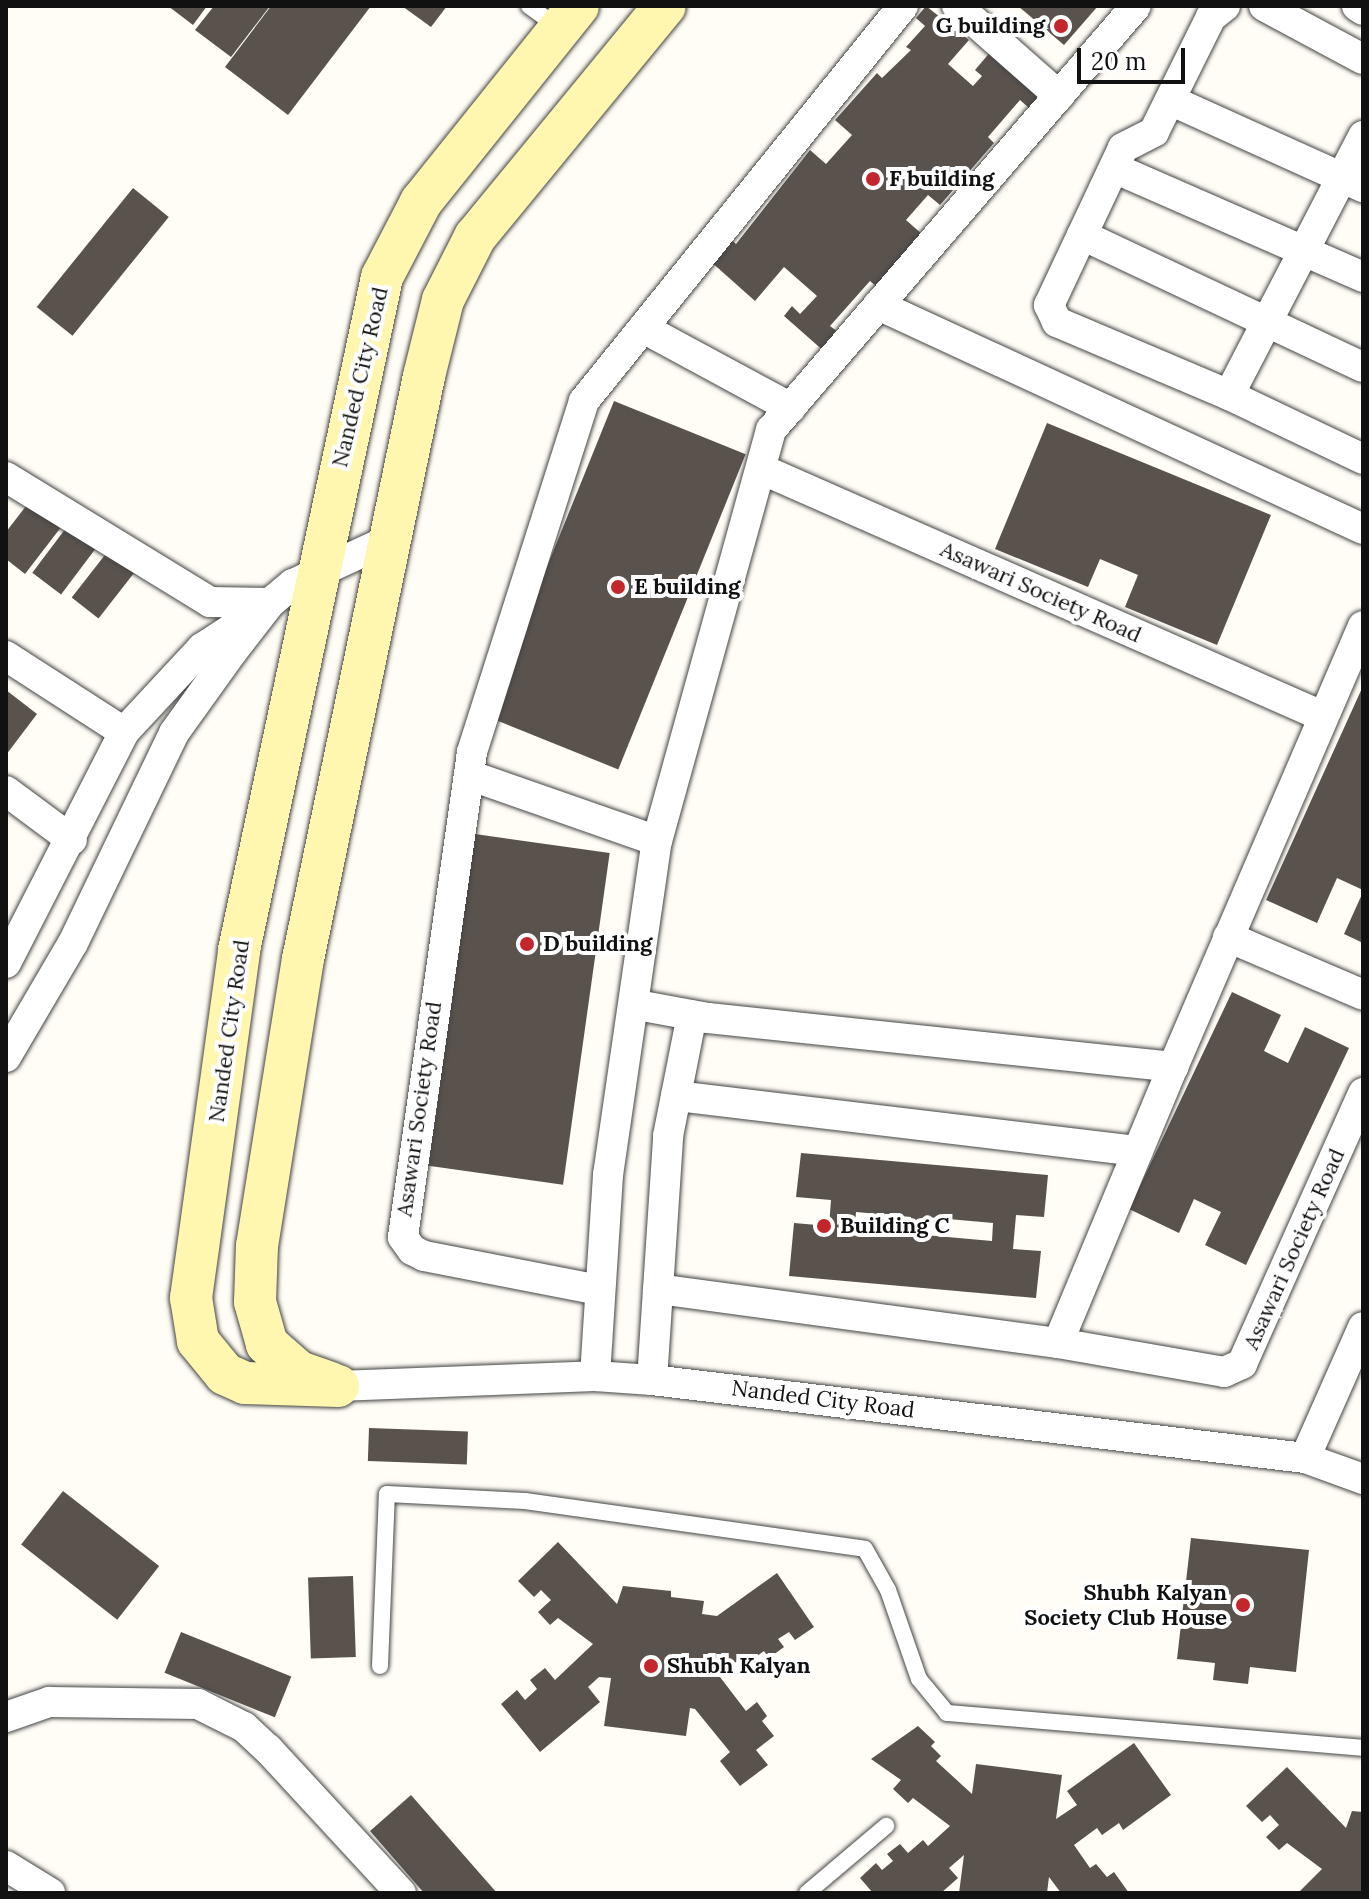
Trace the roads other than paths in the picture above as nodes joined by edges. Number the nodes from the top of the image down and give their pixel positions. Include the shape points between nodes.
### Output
1 (665, 6) edge
2 (903, 6) edge
3 (957, 6) edge
4 (1136, 6) edge
5 (1225, 6) edge
6 (1264, 6) edge
7 (1357, 6) edge
8 (1363, 10) edge
9 (555, 13) edge
10 (1363, 59) edge
11 (1059, 96) junction
12 (1170, 100) junction
13 (1363, 136) edge
14 (1114, 168) junction
15 (1352, 182) edge
16 (1082, 235) junction
17 (1304, 250) junction
18 (1363, 277) edge
19 (878, 305) junction
20 (1266, 324) junction
21 (643, 328) junction
22 (1363, 367) edge
23 (1229, 395) junction
24 (791, 408) junction
25 (1363, 459) edge
26 (761, 469) junction
27 (6, 477) edge
28 (1363, 529) edge
29 (391, 539) junction
30 (319, 570) junction
31 (270, 603) junction
32 (1361, 634) edge
33 (6, 656) edge
34 (1322, 716) junction
35 (124, 732) junction
36 (469, 775) junction
37 (6, 791) edge
38 (72, 840) junction
39 (657, 841) junction
40 (1228, 937) junction
41 (6, 963) edge
42 (1363, 995) edge
43 (637, 1005) junction
44 (692, 1015) junction
45 (6, 1057) edge
46 (1173, 1067) junction
47 (1363, 1093) edge
48 (676, 1096) junction
49 (1138, 1151) junction
50 (658, 1289) junction
51 (599, 1290) junction
52 (1363, 1327) edge
53 (1058, 1343) junction
54 (595, 1376) junction
55 (652, 1380) junction
56 (338, 1386) junction
57 (1305, 1458) junction
58 (1363, 1479) edge
59 (380, 1666) dead end
60 (6, 1717) edge
61 (1363, 1748) edge
62 (886, 1826) dead end
63 (6, 1866) edge
64 (50, 1893) edge
65 (401, 1893) edge
66 (807, 1893) edge

1 - 29 street, Nanded City Road via 475,237 443,300
2 - 21 street, Asawari Society Road
3 - 11 street
4 - 11 street
5 - 12 street via 1211,17
6 - 10 street
7 - 8 street
9 - 30 street, Nanded City Road via 421,202 382,277
11 - 19 street
12 - 14 street via 1154,132 1123,148
12 - 15 street
13 - 15 street
14 - 16 street
14 - 17 street
15 - 17 street
16 - 20 street
16 - 23 street via 1049,305 1057,322
17 - 18 street
17 - 20 street
19 - 24 street
19 - 28 street
20 - 22 street
20 - 23 street
21 - 24 street
21 - 36 street, Asawari Society Road via 584,401
23 - 25 street
24 - 26 street via 771,430
26 - 34 street, Asawari Society Road
26 - 39 street
27 - 31 street via 210,602
29 - 30 street
29 - 56 street, Nanded City Road via 303,959 257,1246 255,1302 267,1344 299,1372
30 - 31 street
30 - 56 street, Nanded City Road via 239,950 191,1298 198,1341 225,1374 245,1383
31 - 35 street via 202,648
31 - 45 street via 174,733 73,943
32 - 34 street
33 - 35 street
34 - 40 street
35 - 38 street
36 - 39 street
36 - 51 street, Asawari Society Road via 403,1237 424,1256
37 - 38 street
38 - 41 street
39 - 43 street
40 - 42 street
40 - 46 street
43 - 44 street
43 - 51 street via 611,1149
44 - 46 street
44 - 48 street
46 - 49 street
47 - 53 street, Asawari Society Road via 1242,1364 1224,1372
48 - 49 street
48 - 50 street
49 - 53 street
50 - 53 street, Asawari Society Road
50 - 55 street
51 - 54 street
52 - 57 street
54 - 55 street, Nanded City Road
54 - 56 street, Nanded City Road
55 - 57 street, Nanded City Road
57 - 58 street, Nanded City Road
59 - 61 lane via 387,1494 525,1501 865,1549 888,1590 919,1679 947,1713
60 - 65 street via 49,1702 198,1704 244,1727 268,1749
62 - 66 lane
63 - 64 street

